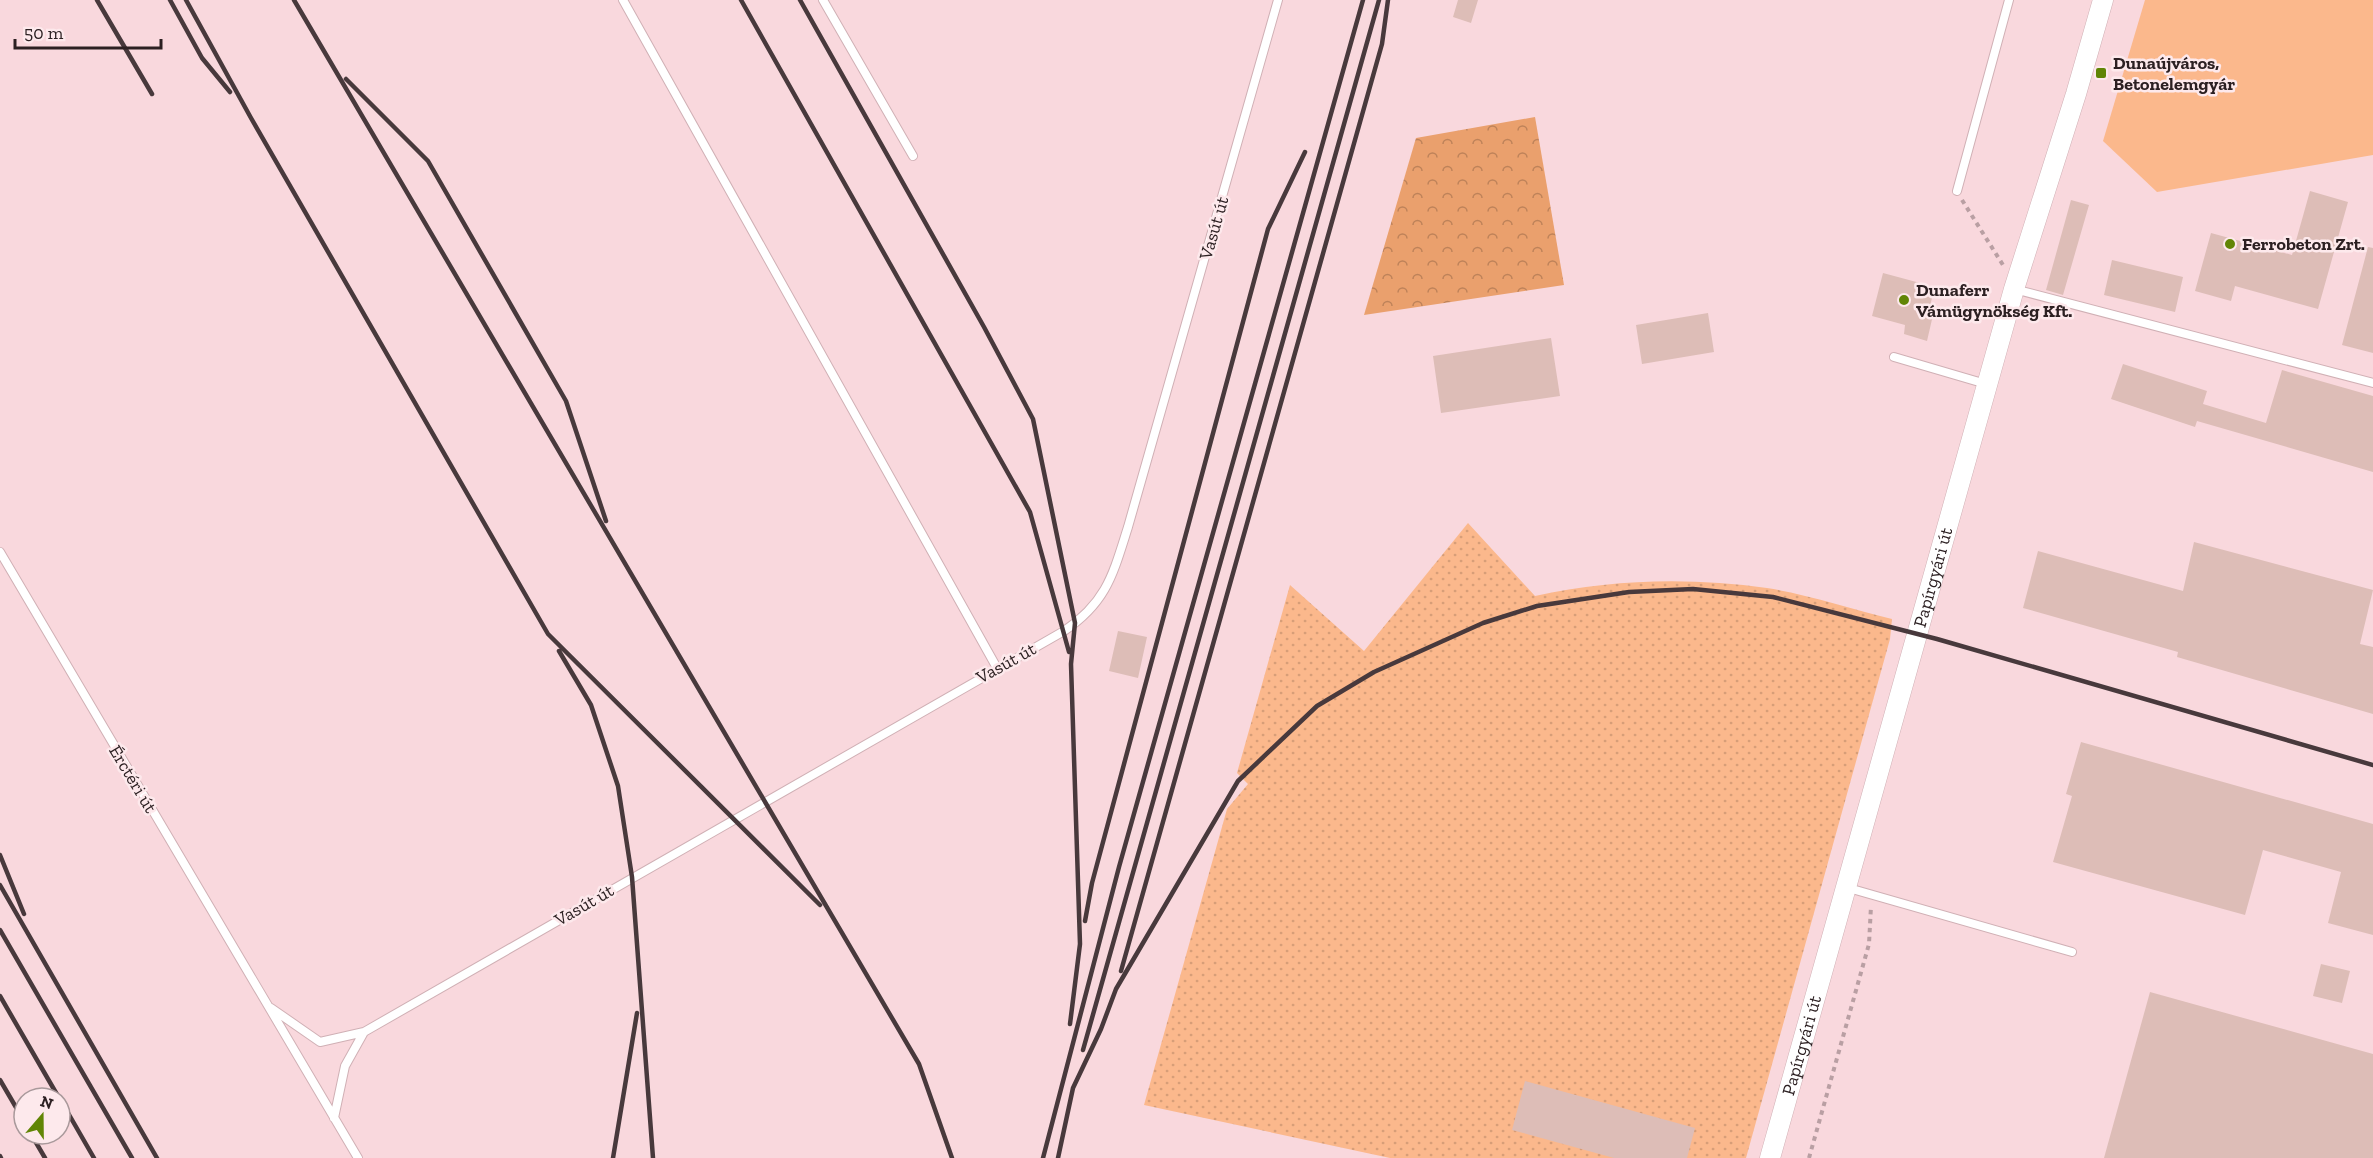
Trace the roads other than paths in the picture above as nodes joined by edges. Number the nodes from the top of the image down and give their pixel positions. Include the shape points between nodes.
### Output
1 (623, 0) edge
2 (822, 0) edge
3 (1278, 0) edge
4 (2010, 0) edge
5 (2103, 0) edge
6 (913, 156) dead end
7 (1956, 191) road end
8 (2014, 289) junction
9 (1894, 357) dead end
10 (2373, 383) edge
11 (1987, 384) junction
12 (0, 552) edge
13 (997, 668) junction
14 (1845, 887) junction
15 (2072, 952) dead end
16 (267, 1005) junction
17 (364, 1032) junction
18 (334, 1118) junction
19 (358, 1158) edge
20 (1770, 1158) edge

1 - 13 lane
2 - 6 lane
3 - 13 lane, Vasút út via 1110,583 1083,618
4 - 7 lane
5 - 8 street, Papírgyári út
8 - 10 lane
8 - 11 street, Papírgyári út
9 - 11 lane
11 - 14 street, Papírgyári út
12 - 16 lane, Érctéri út
13 - 17 lane, Vasút út
14 - 15 lane
14 - 20 street, Papírgyári út
16 - 17 lane, Vasút út via 320,1041
16 - 18 lane, Érctéri út
17 - 18 lane via 345,1066
18 - 19 lane, Érctéri út

